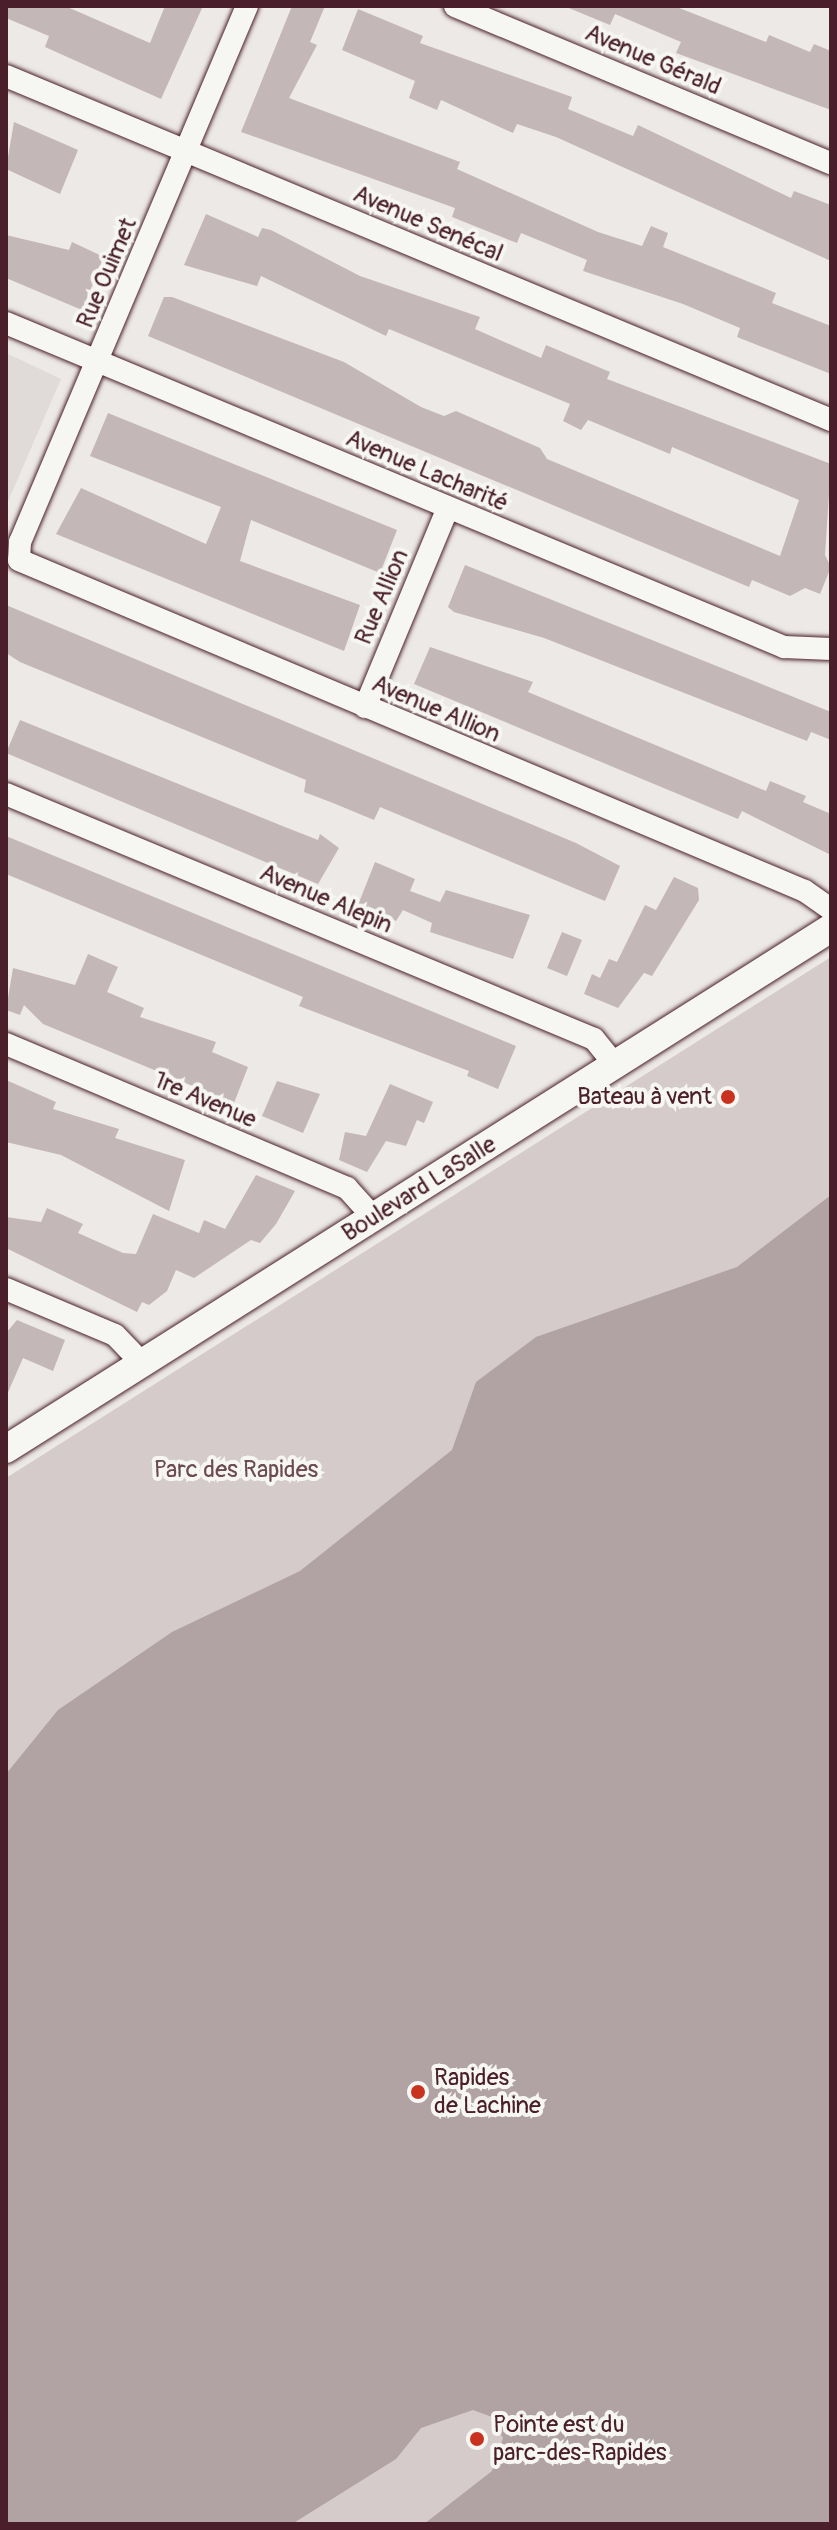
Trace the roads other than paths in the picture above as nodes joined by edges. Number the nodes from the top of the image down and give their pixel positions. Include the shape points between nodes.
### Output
1 (247, 6) edge
2 (455, 6) edge
3 (6, 76) edge
4 (186, 151) junction
5 (831, 163) edge
6 (6, 323) edge
7 (97, 361) junction
8 (831, 420) edge
9 (448, 508) junction
10 (19, 560) joint
11 (831, 649) edge
12 (365, 707) junction
13 (6, 794) edge
14 (831, 909) edge
15 (831, 928) edge
16 (6, 1044) edge
17 (616, 1066) junction
18 (374, 1218) junction
19 (6, 1289) edge
20 (142, 1363) junction
21 (6, 1449) edge

1 - 4 street, Rue Ouimet
2 - 5 street, Avenue Gérald
3 - 4 street, Avenue Senécal
4 - 7 street, Rue Ouimet
4 - 8 street, Avenue Senécal
6 - 7 street, Avenue Lacharité
7 - 9 street, Avenue Lacharité
7 - 10 street, Rue Ouimet via 20,542
9 - 11 street, Avenue Lacharité via 784,647
9 - 12 street, Rue Allion
10 - 12 street, Avenue Allion
12 - 14 street, Avenue Allion via 805,891
13 - 17 street, Avenue Alepin via 594,1039
15 - 17 main road, Boulevard LaSalle
16 - 18 street, 1re Avenue via 347,1188
17 - 18 main road, Boulevard LaSalle
18 - 20 main road, Boulevard LaSalle
19 - 20 street via 115,1335
20 - 21 main road, Boulevard LaSalle

